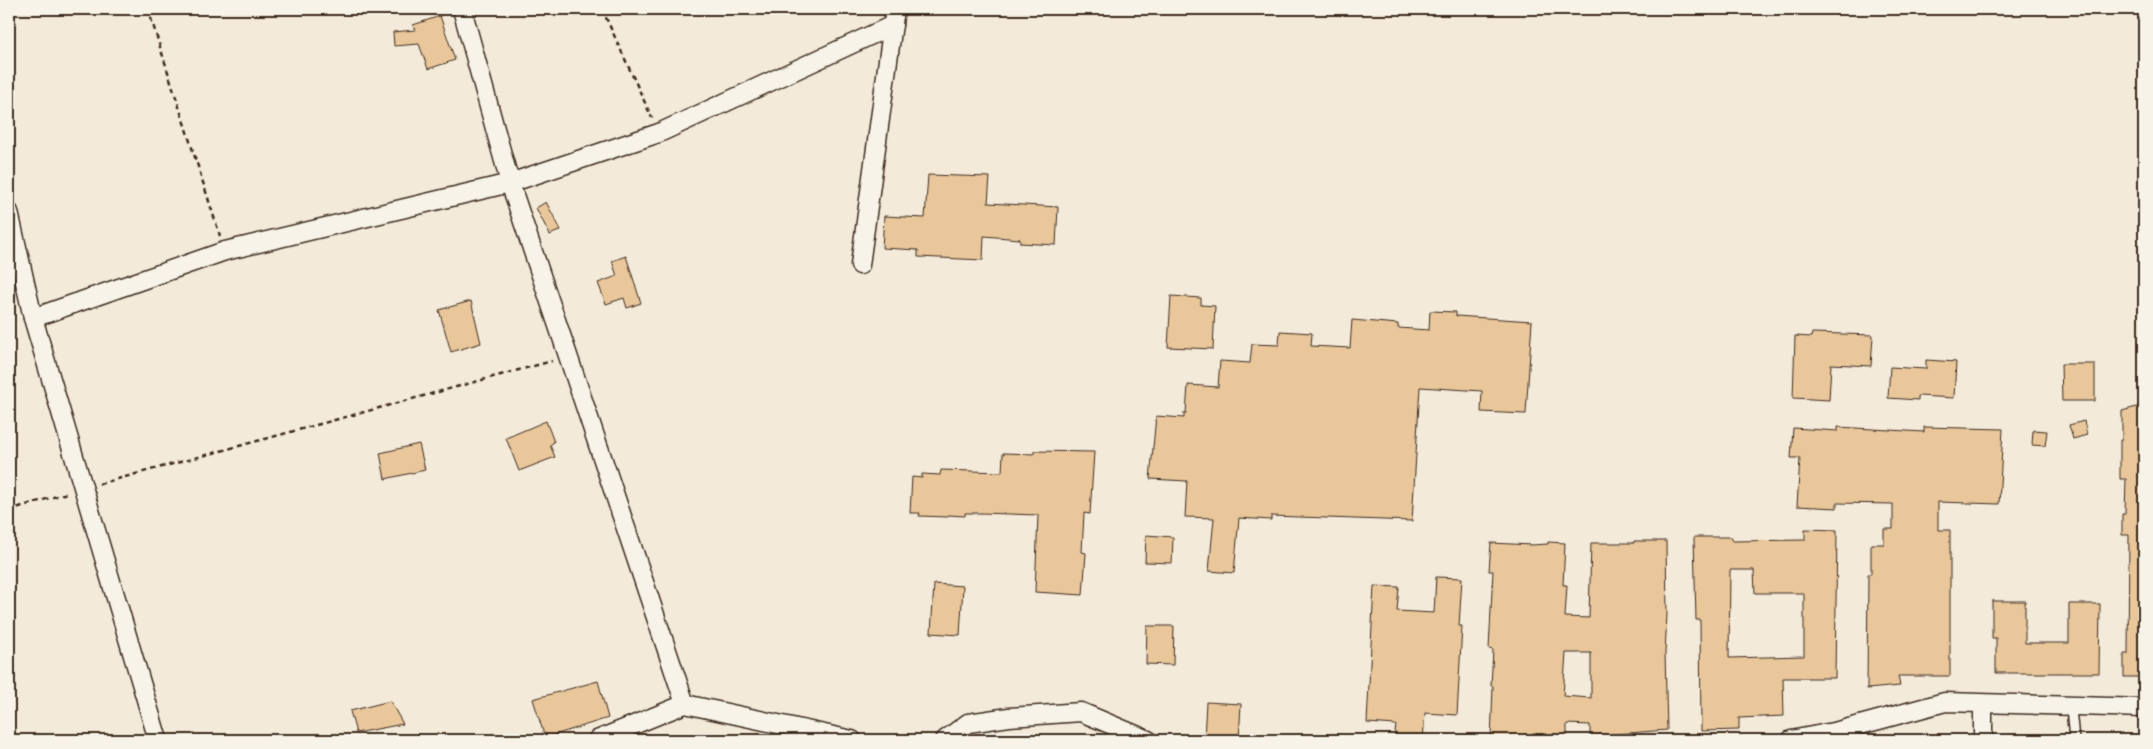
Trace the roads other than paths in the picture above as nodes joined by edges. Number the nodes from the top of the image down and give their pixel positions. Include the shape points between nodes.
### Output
1 (462, 9) edge
2 (894, 17) edge
3 (510, 183) junction
4 (9, 212) edge
5 (860, 265) dead end
6 (33, 318) junction
7 (685, 704) junction
8 (1983, 704) junction
9 (2071, 708) junction
10 (2144, 708) edge
11 (1838, 736) edge
12 (158, 740) edge
13 (597, 740) edge
14 (852, 740) edge
15 (945, 740) edge
16 (1148, 740) edge
17 (1791, 740) edge
18 (1983, 740) edge
19 (2074, 740) edge

1 - 3 street
2 - 3 street via 659,133
2 - 5 street
3 - 6 street via 225,251
3 - 7 street
4 - 6 street
6 - 12 street
7 - 13 street
7 - 14 street
8 - 9 street
8 - 11 street via 1945,702
8 - 18 street
9 - 10 street
9 - 19 lane
11 - 17 street
15 - 16 street via 968,723 1081,712

